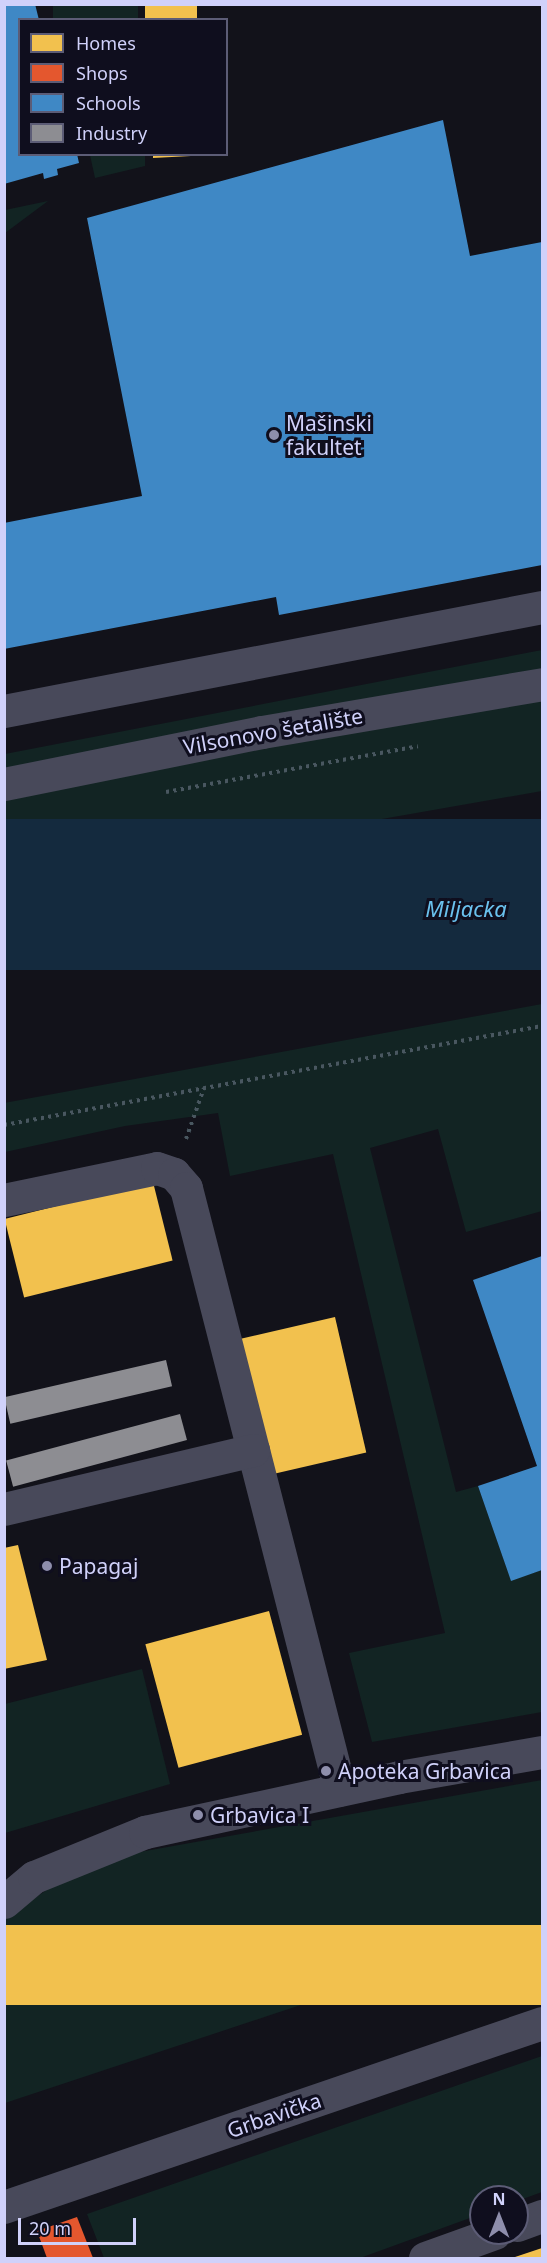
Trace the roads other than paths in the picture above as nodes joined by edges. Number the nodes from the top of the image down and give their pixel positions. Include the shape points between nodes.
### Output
1 (543, 607) edge
2 (543, 684) edge
3 (4, 711) edge
4 (4, 784) edge
5 (4, 1200) edge
6 (253, 1450) junction
7 (4, 1509) edge
8 (543, 1752) edge
9 (340, 1790) junction
10 (4, 1902) edge
11 (543, 2023) edge
12 (4, 2207) edge
13 (469, 2243) edge
14 (425, 2259) edge

1 - 3 street
2 - 4 street, Vilsonovo šetalište via 262,732
5 - 6 street via 157,1168 174,1174 186,1188
6 - 7 street
6 - 9 street
8 - 9 street
9 - 10 street via 145,1832 34,1877
11 - 12 street, Grbavička
13 - 14 street

